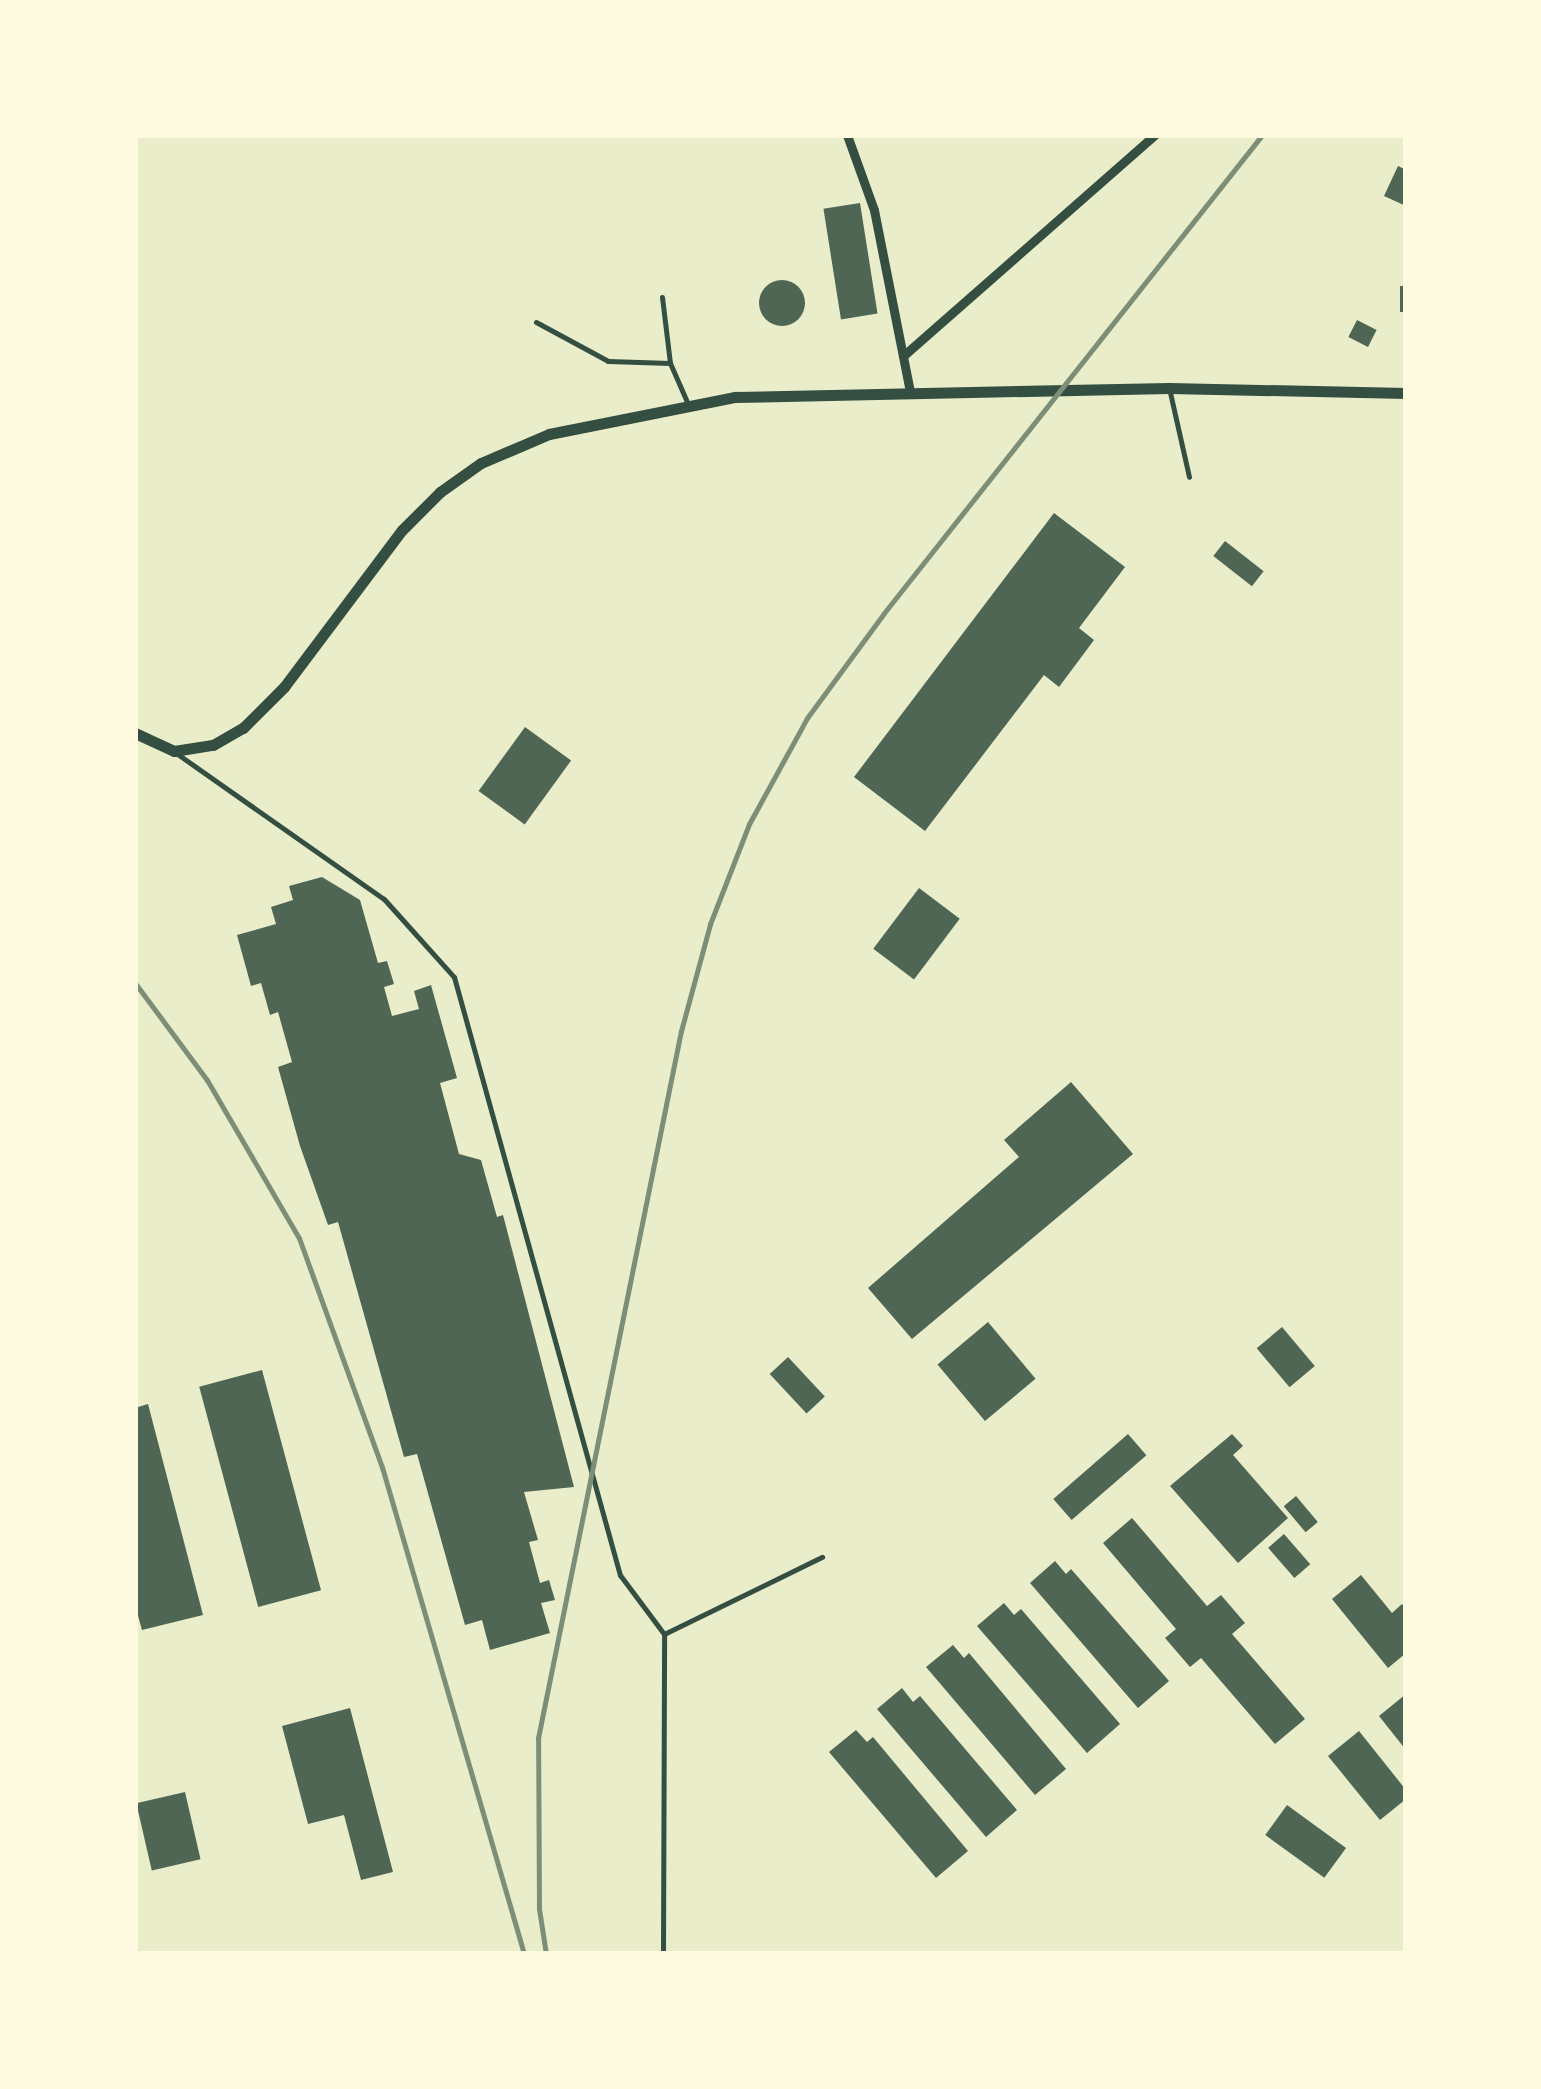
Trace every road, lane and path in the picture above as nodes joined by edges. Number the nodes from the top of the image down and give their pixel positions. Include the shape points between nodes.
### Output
1 (848, 135) edge
2 (1155, 135) edge
3 (662, 297) dead end
4 (536, 322) dead end
5 (903, 356) junction
6 (670, 363) junction
7 (1170, 388) junction
8 (910, 391) junction
9 (1406, 393) edge
10 (688, 404) junction
11 (1188, 477) dead end
12 (135, 733) edge
13 (174, 751) junction
14 (822, 1558) dead end
15 (664, 1634) junction
16 (662, 1954) edge

1 - 5 street via 874,210
2 - 5 street
3 - 6 lane
4 - 6 lane via 608,361
5 - 8 street
6 - 10 lane
7 - 8 street
7 - 9 street
7 - 11 lane
8 - 10 street
10 - 13 street via 550,434 481,463 402,530 284,687 243,728 214,745
12 - 13 street
13 - 15 lane via 384,899 454,977 620,1575
14 - 15 lane
15 - 16 lane

